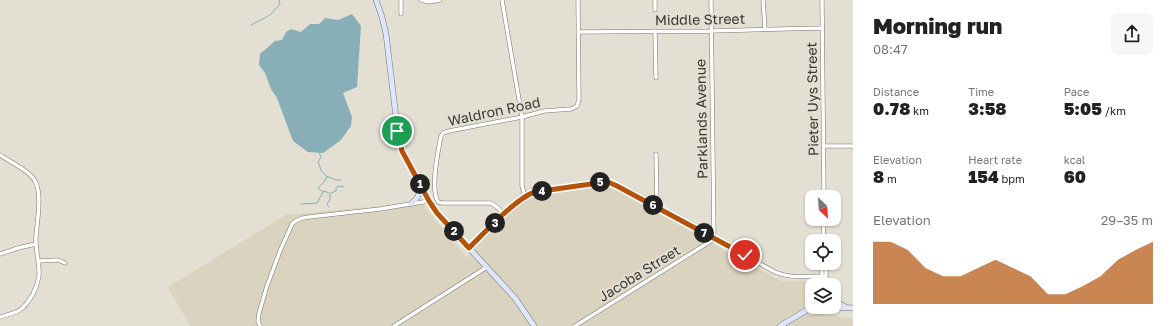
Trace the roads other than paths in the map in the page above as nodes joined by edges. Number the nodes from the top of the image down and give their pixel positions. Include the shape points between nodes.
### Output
1 (376, 0) edge
2 (401, 0) edge
3 (421, 0) edge
4 (440, 0) edge
5 (502, 0) edge
6 (578, 0) edge
7 (655, 0) edge
8 (711, 0) edge
9 (764, 0) edge
10 (822, 0) edge
11 (655, 10) dead end
12 (401, 14) dead end
13 (822, 28) junction
14 (764, 30) junction
15 (655, 31) junction
16 (711, 31) junction
17 (578, 32) junction
18 (656, 78) dead end
19 (522, 117) junction
20 (823, 146) junction
21 (853, 146) edge
22 (656, 154) dead end
23 (0, 155) edge
24 (422, 188) junction
25 (824, 190) edge
26 (526, 196) junction
27 (429, 201) junction
28 (411, 204) junction
29 (657, 208) junction
30 (504, 214) junction
31 (714, 239) junction
32 (36, 244) junction
33 (469, 248) junction
34 (0, 254) edge
35 (38, 261) junction
36 (65, 263) dead end
37 (487, 267) junction
38 (823, 270) edge
39 (825, 270) edge
40 (824, 276) junction
41 (841, 305) edge
42 (845, 307) junction
43 (853, 308) edge
44 (841, 309) edge
45 (805, 311) edge
46 (0, 317) edge
47 (260, 326) edge
48 (394, 326) edge
49 (534, 326) edge
50 (575, 326) edge
51 (780, 326) edge

1 - 24 street via 387,39 399,142
2 - 12 street
3 - 4 street
5 - 19 street
6 - 17 street
7 - 11 street
8 - 16 street, Parklands Avenue
9 - 14 street
10 - 13 street, Pieter Uys Street
13 - 14 street, Middle Street
13 - 20 street, Pieter Uys Street
14 - 16 street, Middle Street
15 - 16 street, Middle Street
15 - 17 street, Middle Street
15 - 18 street
16 - 31 street, Parklands Avenue
17 - 19 street, Waldron Road via 578,104 571,109 549,110
19 - 26 street via 522,186
19 - 30 street, Waldron Road via 449,131 443,133 441,138 436,169 437,200 440,203 492,203
20 - 21 street
20 - 25 street, Pieter Uys Street
22 - 29 street
23 - 32 street via 29,174 36,183
24 - 27 street
24 - 28 street
26 - 29 street via 535,192 608,182
26 - 30 street
27 - 28 street
27 - 33 street
28 - 47 street via 300,218 295,221 267,286 259,313
29 - 31 street
30 - 33 street
31 - 40 street via 781,274
31 - 50 street, Jacoba Street
32 - 34 street
32 - 35 street
33 - 37 street
35 - 36 street via 58,260
35 - 46 street via 38,282 27,304 21,310
37 - 48 street
37 - 49 street via 515,298
38 - 40 street
39 - 40 street
41 - 42 street
42 - 43 street
42 - 44 street
45 - 51 street

